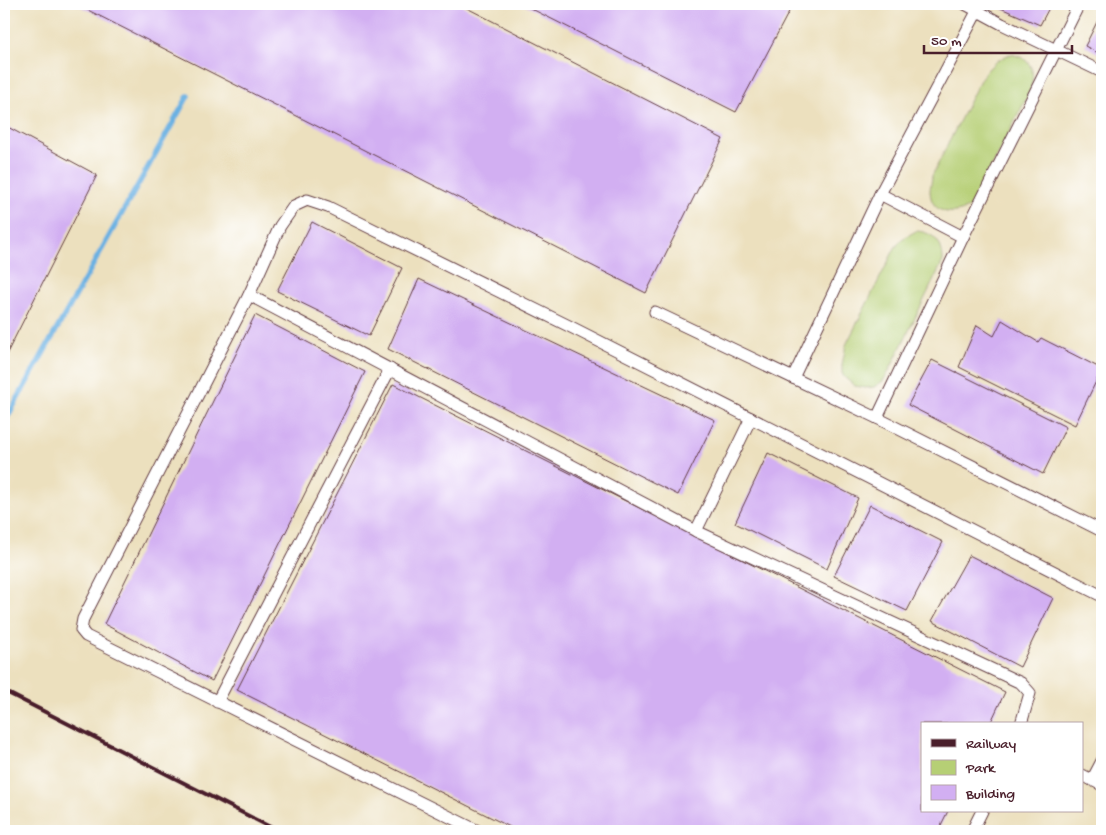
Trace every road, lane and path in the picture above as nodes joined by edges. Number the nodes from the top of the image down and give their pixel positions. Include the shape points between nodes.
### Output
1 (965, 4) edge
2 (1080, 4) edge
3 (979, 7) edge
4 (1056, 49) junction
5 (1102, 72) edge
6 (880, 194) junction
7 (963, 237) junction
8 (249, 295) junction
9 (656, 312) dead end
10 (390, 369) junction
11 (793, 378) junction
12 (751, 418) junction
13 (877, 418) junction
14 (696, 531) junction
15 (1102, 531) edge
16 (1102, 596) edge
17 (217, 702) junction
18 (1022, 722) edge
19 (1102, 761) edge
20 (1092, 780) edge
21 (982, 812) edge
22 (478, 831) edge
23 (972, 831) edge

1 - 3 lane
2 - 4 lane
3 - 4 lane via 1002,24
3 - 6 lane
4 - 5 lane
4 - 7 lane
6 - 7 lane
6 - 11 lane
7 - 13 lane
8 - 10 lane
8 - 12 lane via 280,226 294,206 307,200 328,207
8 - 17 lane via 83,619 81,630 86,636
9 - 11 lane
10 - 14 lane
10 - 17 lane
11 - 13 lane
12 - 14 lane
12 - 16 lane
13 - 15 lane
14 - 18 lane via 1021,683 1030,693
17 - 22 lane
19 - 20 lane
21 - 23 lane

